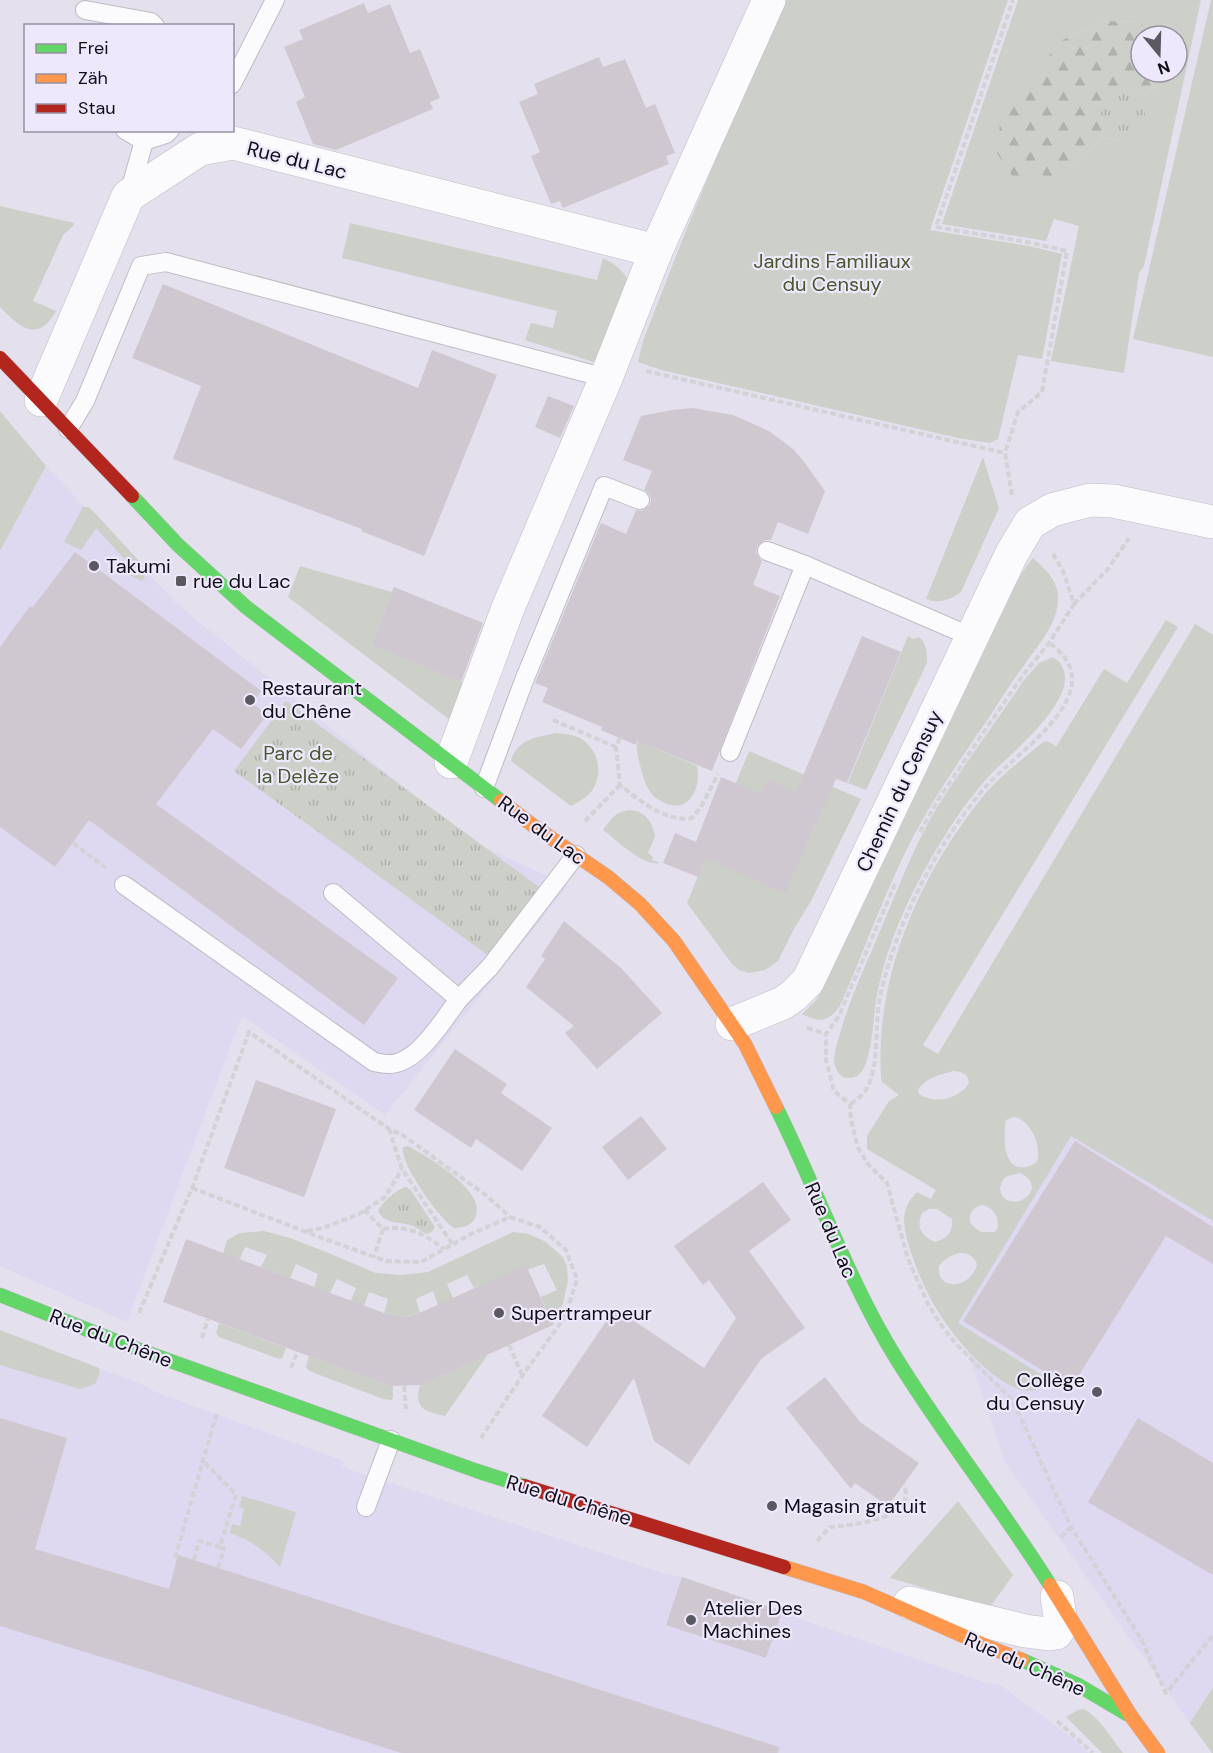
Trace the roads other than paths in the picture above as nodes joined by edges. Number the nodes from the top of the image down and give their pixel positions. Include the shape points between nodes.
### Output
1 (275, 0) edge
2 (769, 0) edge
3 (85, 10) dead end
4 (153, 24) edge
5 (234, 80) edge
6 (128, 132) edge
7 (168, 132) edge
8 (205, 140) edge
9 (144, 141) junction
10 (128, 196) junction
11 (656, 251) junction
12 (0, 358) edge
13 (609, 371) junction
14 (40, 400) junction
15 (68, 429) junction
16 (640, 500) dead end
17 (1213, 522) edge
18 (767, 550) dead end
19 (805, 565) junction
20 (972, 638) junction
21 (730, 752) road end
22 (451, 762) junction
23 (484, 788) junction
24 (576, 855) junction
25 (124, 885) dead end
26 (333, 893) dead end
27 (459, 999) junction
28 (732, 1024) junction
29 (0, 1295) edge
30 (391, 1440) junction
31 (366, 1507) dead end
32 (864, 1592) junction
33 (1057, 1597) junction
34 (1131, 1716) junction
35 (1158, 1753) edge

1 - 5 lane
2 - 11 street
3 - 4 lane
6 - 9 lane
7 - 9 lane
8 - 10 street, Rue du Lac
8 - 11 street, Rue du Lac via 233,143
9 - 10 lane
10 - 14 street
11 - 13 street
12 - 14 street, Rue du Lac
13 - 15 lane via 166,262 141,266 85,401
13 - 22 street via 508,608
14 - 15 street, Rue du Lac
15 - 22 street, Rue du Lac via 178,545 246,607
16 - 23 lane via 603,486
17 - 20 street, Chemin du Censuy via 1113,501 1090,500 1052,510 1031,523
18 - 19 lane
19 - 20 lane
19 - 21 lane
20 - 28 street, Chemin du Censuy via 808,981 783,1003
22 - 23 street, Rue du Lac
23 - 24 street, Rue du Lac
24 - 27 lane via 490,967
24 - 28 street, Rue du Lac via 640,904 674,941
25 - 27 lane via 374,1062 389,1065 418,1052
26 - 27 lane
28 - 33 street, Rue du Lac via 793,1141 865,1305 896,1358
29 - 30 street, Rue du Chêne via 126,1345
30 - 31 lane
30 - 32 street, Rue du Chêne via 477,1471
32 - 33 street via 1049,1634 1056,1633 1061,1623
32 - 34 street, Rue du Chêne via 1042,1668
33 - 34 street, Rue du Lac
34 - 35 street, Rue du Lac

